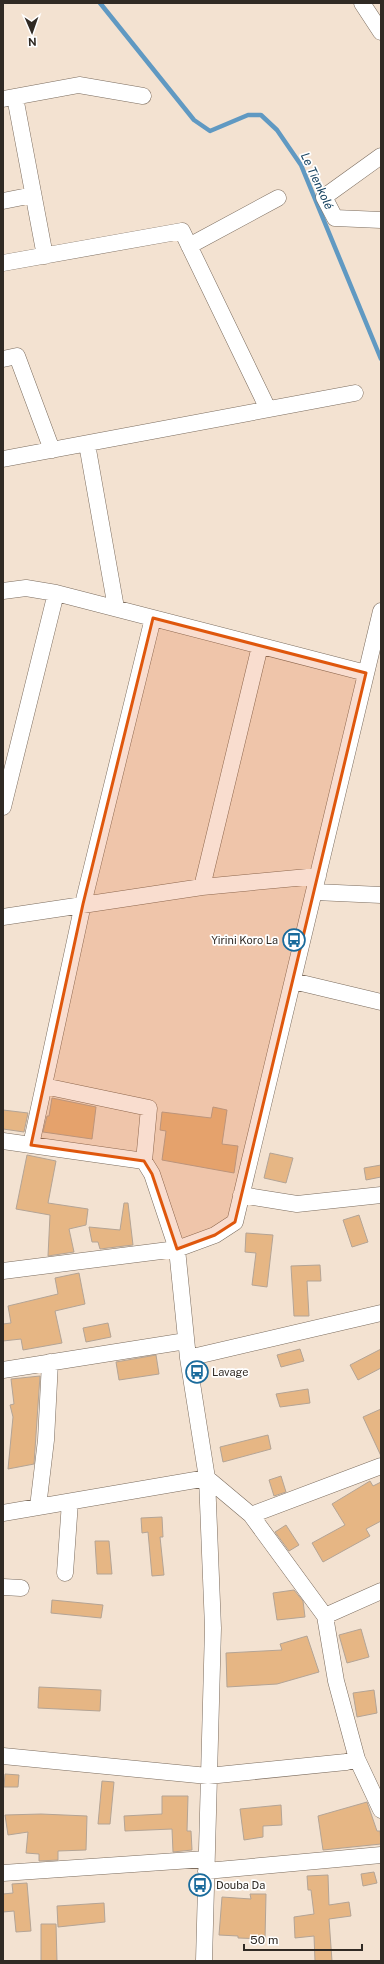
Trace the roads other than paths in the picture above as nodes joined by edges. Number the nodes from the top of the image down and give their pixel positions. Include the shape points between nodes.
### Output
1 (362, 3) edge
2 (381, 32) edge
3 (143, 96) dead end
4 (9, 98) edge
5 (381, 156) edge
6 (33, 195) junction
7 (278, 198) dead end
8 (3, 201) edge
9 (381, 220) edge
10 (189, 246) junction
11 (45, 256) junction
12 (3, 263) edge
13 (3, 358) edge
14 (355, 393) dead end
15 (268, 409) junction
16 (87, 444) junction
17 (52, 450) junction
18 (3, 460) edge
19 (3, 591) edge
20 (56, 593) junction
21 (116, 608) junction
22 (381, 611) edge
23 (153, 618) junction
24 (260, 646) junction
25 (372, 666) edge
26 (3, 807) edge
27 (318, 876) junction
28 (202, 887) junction
29 (315, 892) junction
30 (381, 895) edge
31 (83, 904) junction
32 (3, 917) edge
33 (293, 981) junction
34 (381, 1002) edge
35 (44, 1086) junction
36 (3, 1141) edge
37 (31, 1145) junction
38 (144, 1161) junction
39 (241, 1195) junction
40 (381, 1195) edge
41 (177, 1248) junction
42 (3, 1271) edge
43 (381, 1313) edge
44 (186, 1341) junction
45 (188, 1358) junction
46 (50, 1362) junction
47 (3, 1370) edge
48 (381, 1466) edge
49 (207, 1478) junction
50 (70, 1502) junction
51 (38, 1507) junction
52 (3, 1513) edge
53 (251, 1515) junction
54 (65, 1573) dead end
55 (3, 1587) edge
56 (20, 1588) dead end
57 (379, 1594) edge
58 (325, 1616) junction
59 (3, 1756) edge
60 (357, 1759) junction
61 (208, 1776) junction
62 (381, 1810) edge
63 (381, 1855) edge
64 (206, 1865) junction
65 (3, 1873) edge
66 (204, 1961) edge

1 - 2 street
3 - 4 street via 78,85
4 - 6 street
5 - 9 street via 324,197 335,218
6 - 8 street
6 - 11 street
7 - 10 street
10 - 11 street via 182,231
10 - 15 street
11 - 12 street
13 - 17 street via 17,356
14 - 15 street
15 - 16 street
16 - 17 street
16 - 21 street
17 - 18 street
19 - 20 street via 26,588
20 - 21 street
20 - 26 street
21 - 23 street
22 - 25 street
23 - 24 street
23 - 31 street
24 - 25 street
24 - 28 street
25 - 27 street
27 - 28 street
27 - 29 street
28 - 31 street
29 - 30 street
29 - 33 street
31 - 32 street
31 - 35 street
33 - 34 street
33 - 39 street
35 - 37 street
35 - 38 street via 149,1108
36 - 37 street
37 - 38 street
38 - 41 street via 152,1174
39 - 40 street via 297,1204
39 - 41 street via 235,1222 215,1235
41 - 42 street
41 - 44 street
43 - 45 street
44 - 45 street
44 - 46 street
45 - 49 street
46 - 47 street
46 - 51 street via 46,1440
48 - 53 street
49 - 50 street
49 - 53 street
49 - 61 street via 212,1628
50 - 51 street
50 - 54 street
51 - 52 street
53 - 58 street
55 - 56 street
57 - 58 street
58 - 60 street via 336,1681
59 - 61 street
60 - 61 street
60 - 62 street
61 - 64 street
63 - 64 street
64 - 65 street
64 - 66 street

